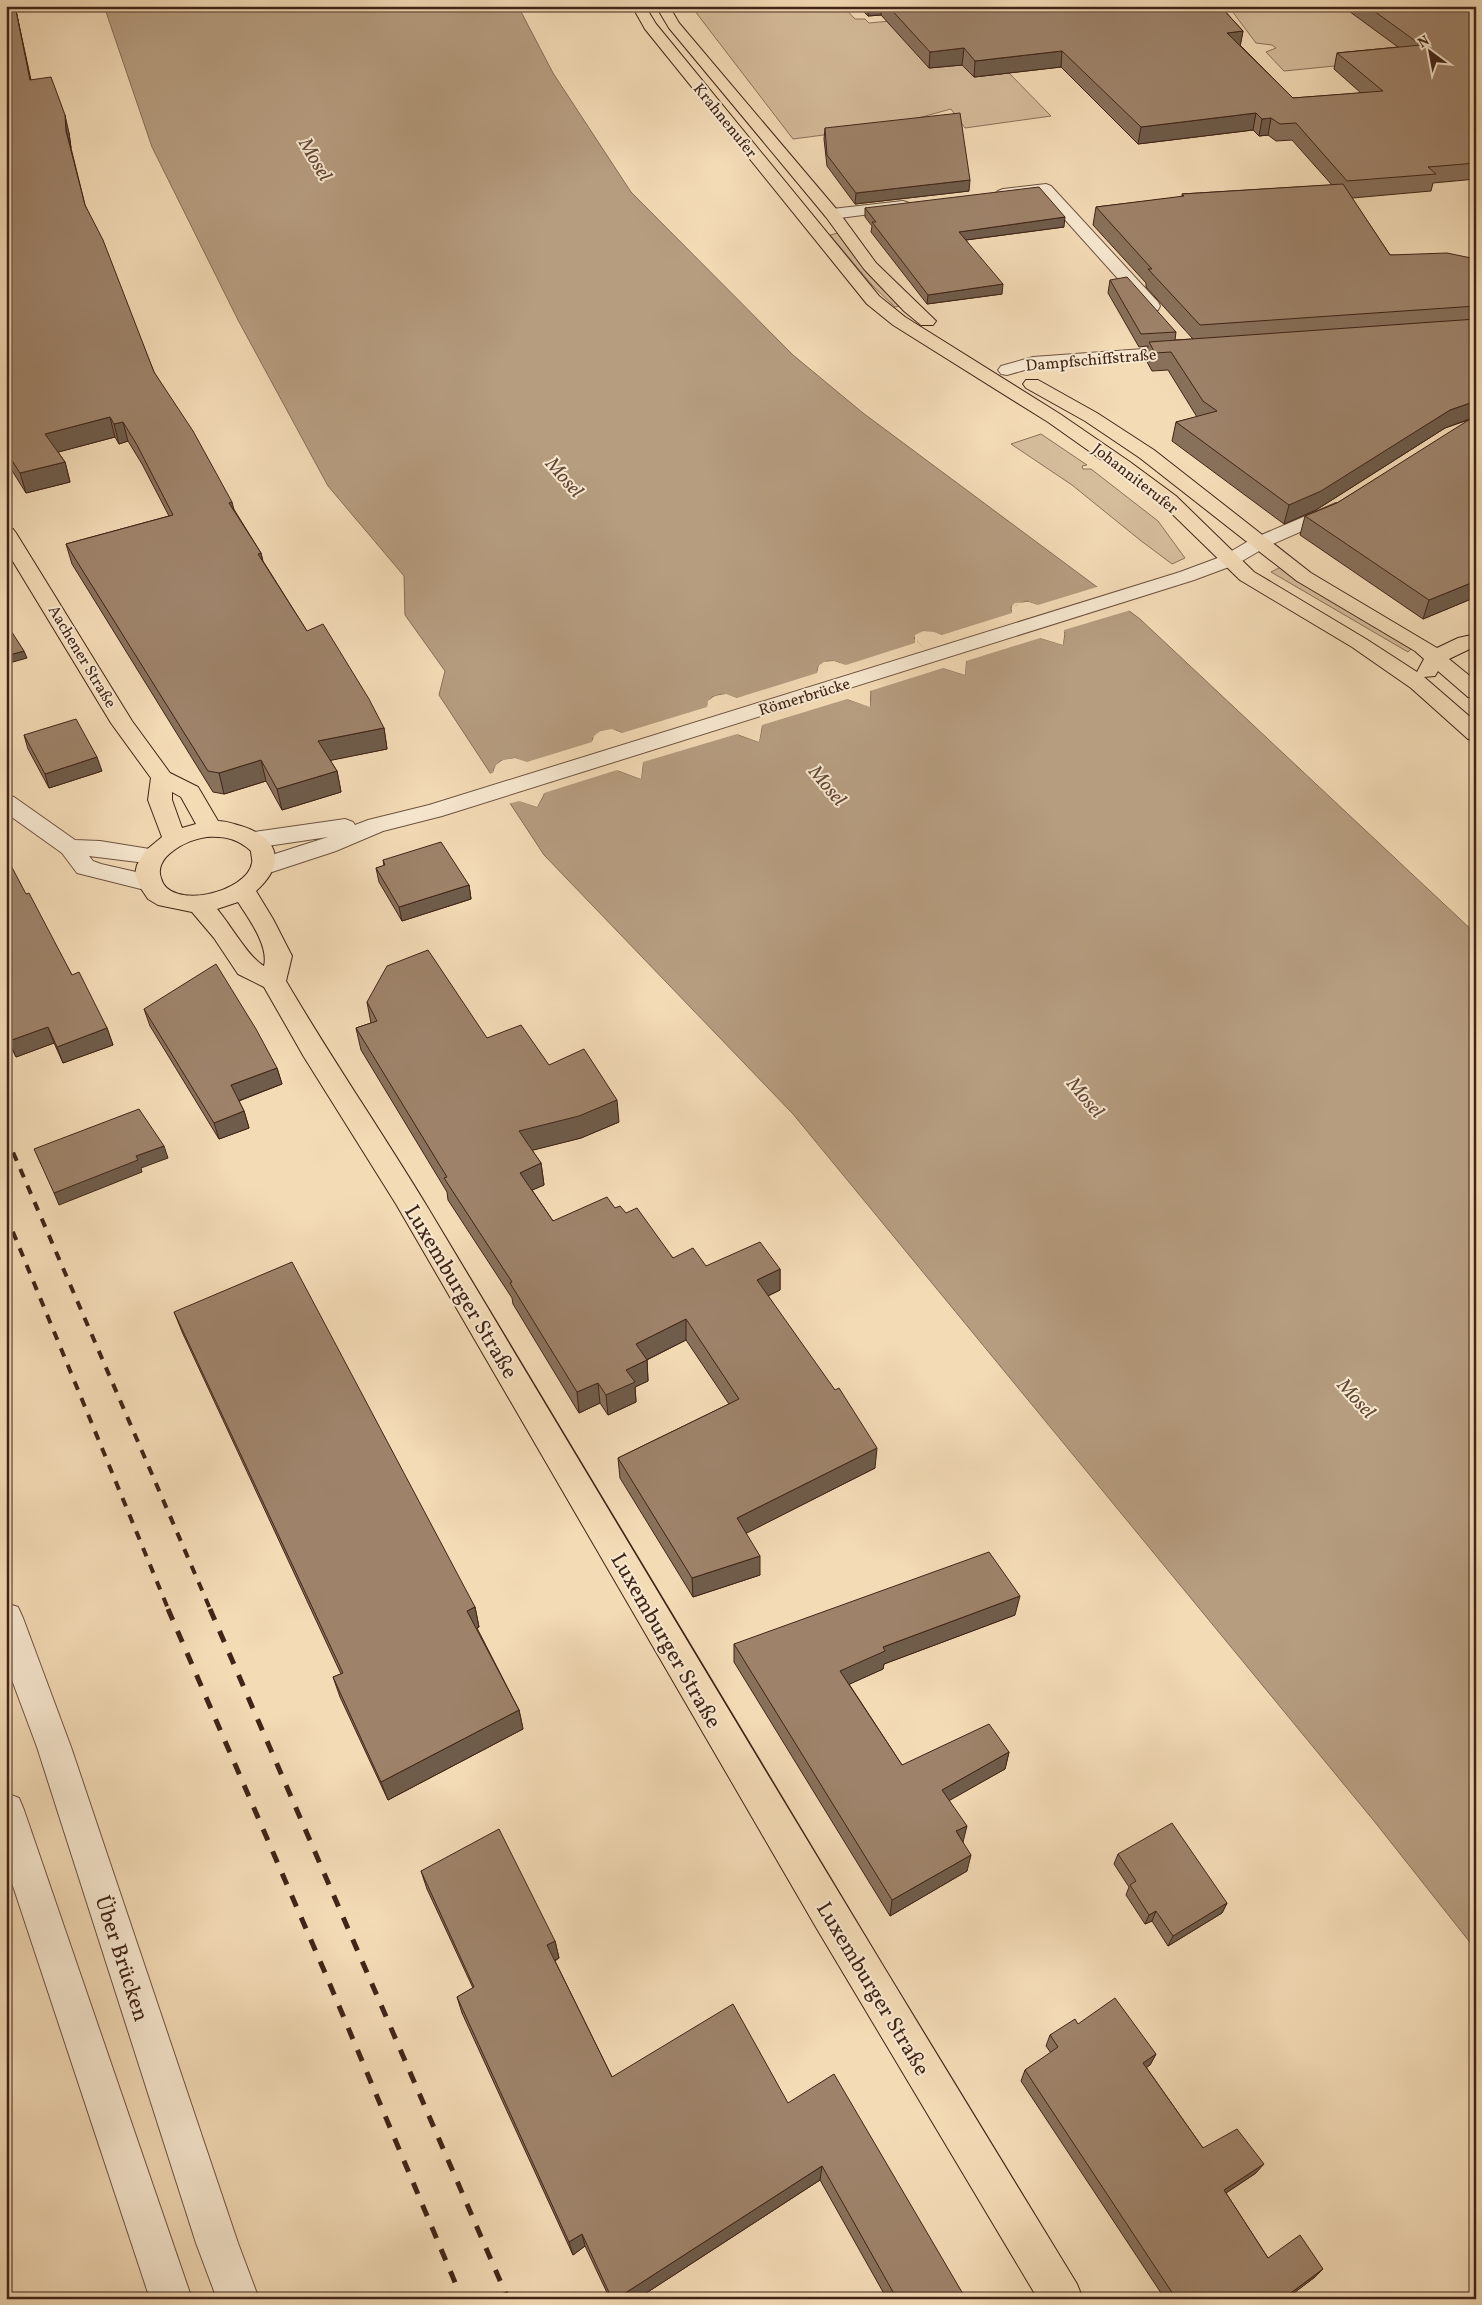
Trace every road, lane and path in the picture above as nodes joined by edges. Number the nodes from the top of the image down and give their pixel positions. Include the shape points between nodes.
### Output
1 (638, 6) edge
2 (662, 6) edge
3 (988, 196) edge
4 (788, 197) junction
5 (920, 204) edge
6 (832, 214) junction
7 (842, 228) joint
8 (817, 231) joint
9 (1161, 316) edge
10 (1190, 346) edge
11 (1004, 378) junction
12 (1355, 498) edge
13 (6, 534) edge
14 (1259, 543) junction
15 (1230, 560) junction
16 (1476, 640) edge
17 (1436, 657) junction
18 (1419, 683) junction
19 (1476, 692) edge
20 (1470, 726) edge
21 (162, 778) junction
22 (6, 802) edge
23 (376, 825) junction
24 (211, 830) junction
25 (175, 839) junction
26 (254, 840) junction
27 (70, 848) junction
28 (154, 856) junction
29 (264, 866) junction
30 (149, 883) junction
31 (243, 891) junction
32 (200, 904) junction
33 (273, 980) junction
34 (6, 1618) edge
35 (6, 1810) edge
36 (171, 2299) edge
37 (238, 2299) edge
38 (1062, 2299) edge

1 - 4 main road, Krahnenufer via 650,26
2 - 6 main road, Krahnenufer via 680,32
3 - 9 street via 1046,189
4 - 6 main road via 814,212
4 - 8 main road, Krahnenufer
5 - 6 street
6 - 7 main road, Krahnenufer
7 - 11 main road, Johanniterufer via 870,266 910,307
8 - 11 main road, Johanniterufer via 873,300 899,322
10 - 11 street, Dampfschiffstraße via 1033,362
11 - 14 main road, Johanniterufer via 1091,417 1147,454
11 - 15 main road, Johanniterufer via 1163,495
12 - 14 street, Römerbrücke via 1324,516
13 - 21 main road, Aachener Straße via 122,722
14 - 15 street, Römerbrücke
14 - 17 main road, Johanniterufer via 1311,582
15 - 18 main road, Johanniterufer via 1247,576
15 - 23 street, Römerbrücke via 434,811
16 - 17 main road
17 - 18 main road
17 - 19 main road, Johanniterufer
18 - 20 main road, Johanniterufer
21 - 24 main road, Aachener Straße via 190,792
21 - 25 main road via 160,800
22 - 27 street
23 - 26 street, Römerbrücke
23 - 29 street, Römerbrücke via 328,846
24 - 25 main road
24 - 26 main road via 235,831
25 - 28 main road
26 - 29 main road via 263,852
27 - 28 street
27 - 30 street via 85,866 96,872
28 - 30 main road via 147,874
29 - 31 main road via 260,876
30 - 32 main road via 168,900
31 - 32 main road via 222,901
31 - 33 main road via 280,956
32 - 33 main road via 247,968
33 - 38 main road, Luxemburger Straße via 406,1196 825,1908
34 - 37 street, Über Brücken via 54,1747
35 - 36 street

